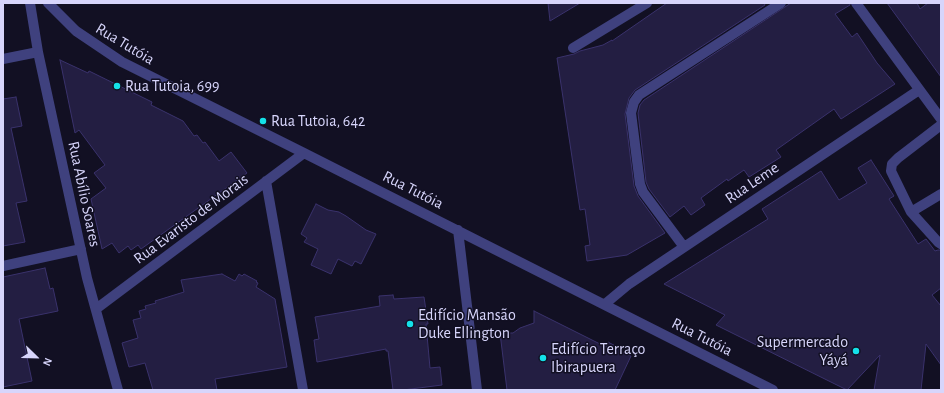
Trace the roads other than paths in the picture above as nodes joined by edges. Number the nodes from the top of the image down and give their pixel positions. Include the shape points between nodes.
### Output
1 (30, 3) edge
2 (48, 3) edge
3 (648, 3) edge
4 (781, 3) edge
5 (856, 3) edge
6 (573, 48) dead end
7 (38, 52) junction
8 (3, 59) edge
9 (919, 90) junction
10 (941, 119) edge
11 (941, 125) edge
12 (304, 153) junction
13 (266, 181) junction
14 (941, 194) edge
15 (911, 212) junction
16 (458, 230) junction
17 (941, 244) edge
18 (684, 247) junction
19 (81, 249) junction
20 (3, 266) edge
21 (605, 304) junction
22 (96, 309) junction
23 (118, 390) edge
24 (303, 390) edge
25 (477, 390) edge
26 (774, 390) edge

1 - 7 street, Rua Abílio Soares
2 - 12 street, Rua Tutóia via 76,31 122,62
3 - 6 street
4 - 18 street via 639,95 634,102 631,113 640,184 643,192
5 - 9 street
7 - 8 street
7 - 19 street, Rua Abílio Soares
9 - 10 street
9 - 18 street, Rua Leme
11 - 15 street via 892,164 891,171
12 - 13 street, Rua Evaristo de Morais
12 - 16 street, Rua Tutóia
13 - 22 street, Rua Evaristo de Morais
13 - 24 street
14 - 15 street
15 - 17 street
16 - 21 street, Rua Tutóia
16 - 25 street
18 - 21 street, Rua Leme via 629,284
19 - 20 street
19 - 22 street, Rua Abílio Soares
21 - 26 street, Rua Tutóia
22 - 23 street, Rua Abílio Soares

